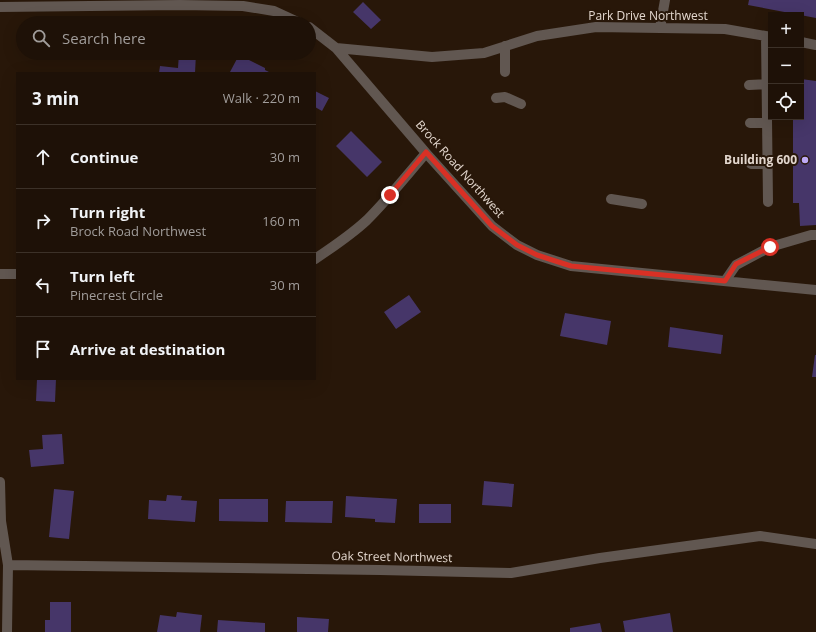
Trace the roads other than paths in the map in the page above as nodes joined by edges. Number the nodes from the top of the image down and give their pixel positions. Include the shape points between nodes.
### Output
1 (665, 0) edge
2 (89, 3) edge
3 (0, 7) edge
4 (285, 16) edge
5 (660, 28) junction
6 (316, 32) edge
7 (768, 36) edge
8 (804, 43) edge
9 (816, 45) edge
10 (505, 46) junction
11 (336, 48) junction
12 (768, 48) edge
13 (505, 72) dead end
14 (767, 84) junction
15 (749, 85) dead end
16 (502, 95) dead end
17 (521, 104) dead end
18 (767, 123) junction
19 (750, 124) dead end
20 (426, 152) junction
21 (751, 164) dead end
22 (767, 164) junction
23 (611, 199) dead end
24 (768, 202) dead end
25 (642, 204) dead end
26 (816, 235) edge
27 (316, 258) edge
28 (0, 274) edge
29 (16, 274) edge
30 (725, 281) junction
31 (816, 290) edge
32 (0, 482) edge
33 (816, 544) edge
34 (8, 565) junction
35 (7, 632) edge

1 - 5 street
2 - 3 street
2 - 4 street via 243,6 274,11
5 - 7 street, Park Drive Northwest via 725,29
5 - 10 street, Park Drive Northwest via 596,27 536,36
6 - 11 street, Brock Road Northwest
8 - 9 street
10 - 11 street, Park Drive Northwest via 484,53 432,57
10 - 13 street
11 - 20 street, Brock Road Northwest
12 - 14 street
14 - 15 street
14 - 18 street
16 - 17 street
18 - 19 street
18 - 22 street
20 - 27 street via 366,220
20 - 30 street, Brock Road Northwest via 492,226 517,245 537,255 571,266
21 - 22 street
22 - 24 street
23 - 25 street
26 - 30 street via 770,247 736,264
28 - 29 street
30 - 31 street, Brock Road Northwest
32 - 34 street
33 - 34 street, Oak Street Northwest via 760,536 512,573
34 - 35 street

